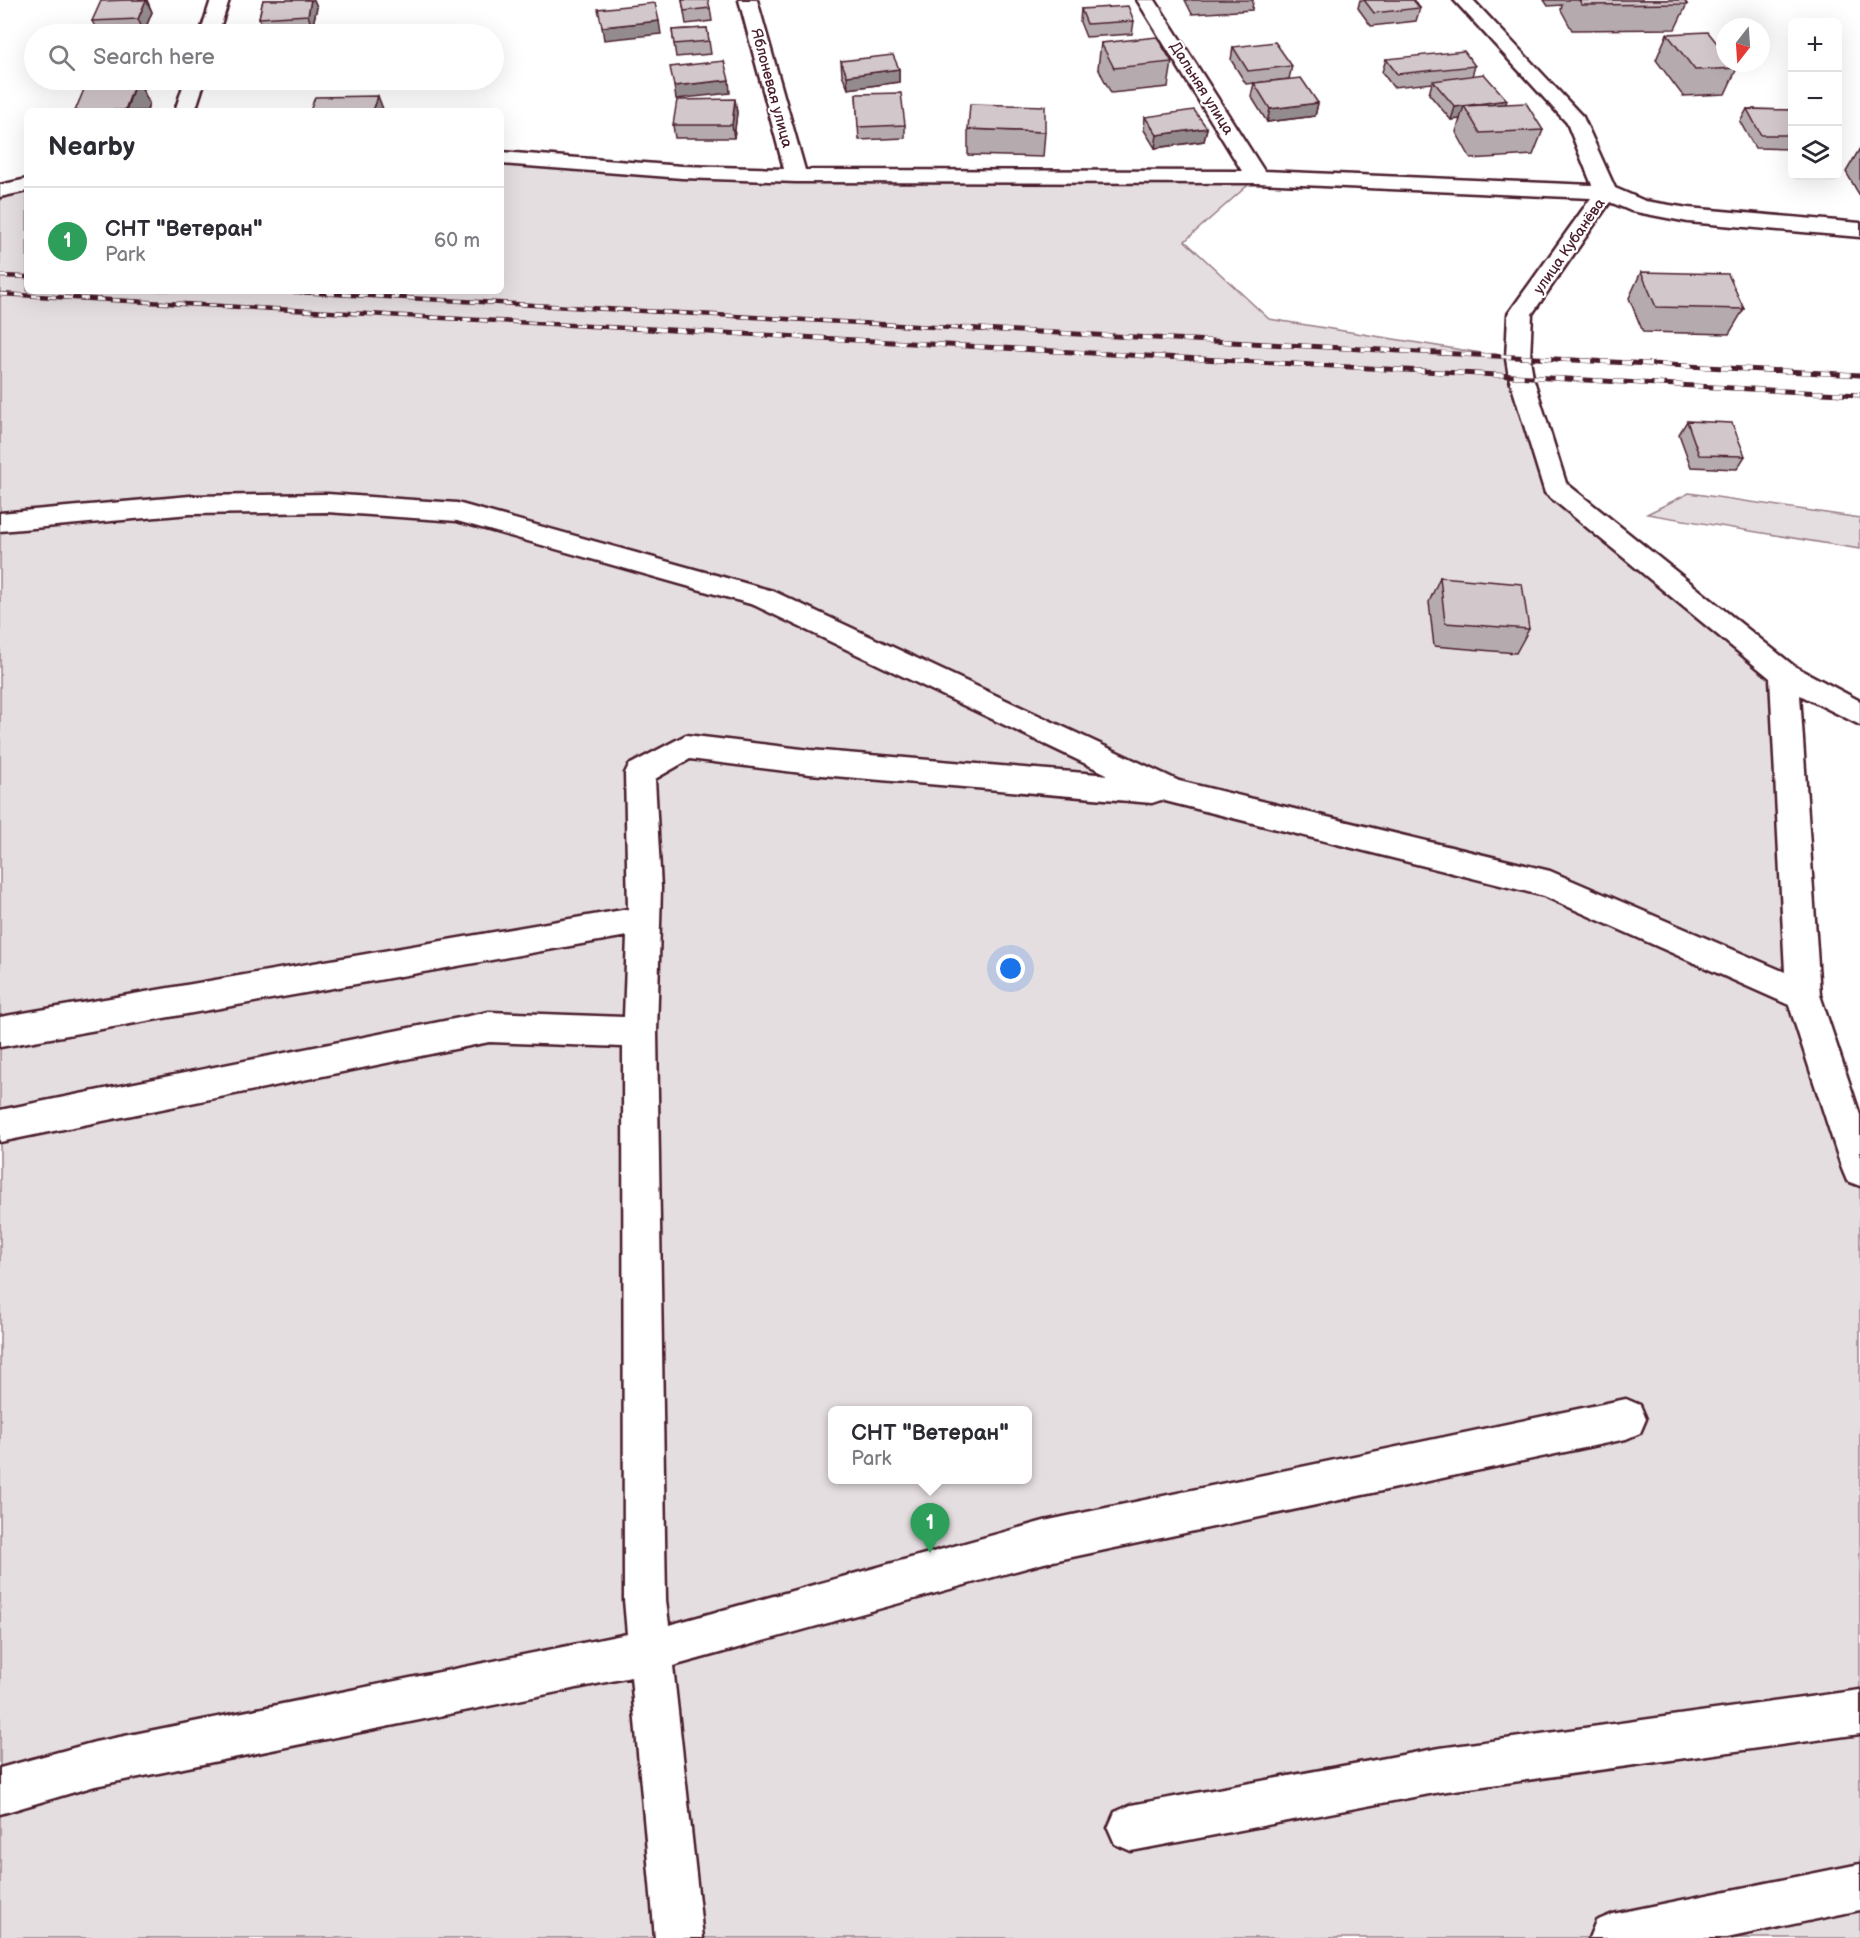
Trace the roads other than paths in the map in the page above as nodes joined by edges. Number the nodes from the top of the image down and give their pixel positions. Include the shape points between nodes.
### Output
1 (220, 0) edge
2 (748, 0) edge
3 (1146, 0) edge
4 (1463, 0) edge
5 (212, 24) edge
6 (192, 90) edge
7 (186, 108) edge
8 (504, 158) edge
9 (796, 176) junction
10 (1257, 177) junction
11 (24, 186) edge
12 (0, 191) edge
13 (1606, 192) junction
14 (1860, 230) edge
15 (0, 522) edge
16 (1784, 674) junction
17 (1860, 714) edge
18 (1172, 792) junction
19 (643, 920) junction
20 (1803, 995) junction
21 (0, 1032) edge
22 (640, 1034) junction
23 (0, 1126) edge
24 (1860, 1169) edge
25 (1626, 1419) dead end
26 (651, 1651) junction
27 (1860, 1712) edge
28 (0, 1791) edge
29 (1131, 1828) dead end
30 (1860, 1887) edge
31 (679, 1938) edge
32 (1613, 1938) edge

1 - 5 street
2 - 9 street, Яблоневая улица
3 - 10 street, Дальняя улица
4 - 13 street, улица Кубанёва via 1576,121
6 - 7 street
8 - 9 street
9 - 10 street
10 - 13 street
11 - 12 street
13 - 14 street via 1639,206 1688,215
13 - 16 street, улица Кубанёва via 1520,314 1521,377 1554,487
15 - 18 street via 202,505 327,503 457,512 763,598
16 - 17 street, улица Кубанёва
16 - 20 street
18 - 19 street via 810,762 686,747 640,773
18 - 20 street via 1550,884
19 - 21 street
19 - 22 street
20 - 24 street
22 - 23 street via 489,1027
22 - 26 street via 645,1600
25 - 26 street via 1044,1542
26 - 28 street via 95,1764
26 - 31 street
27 - 29 street via 1440,1770
30 - 32 street

